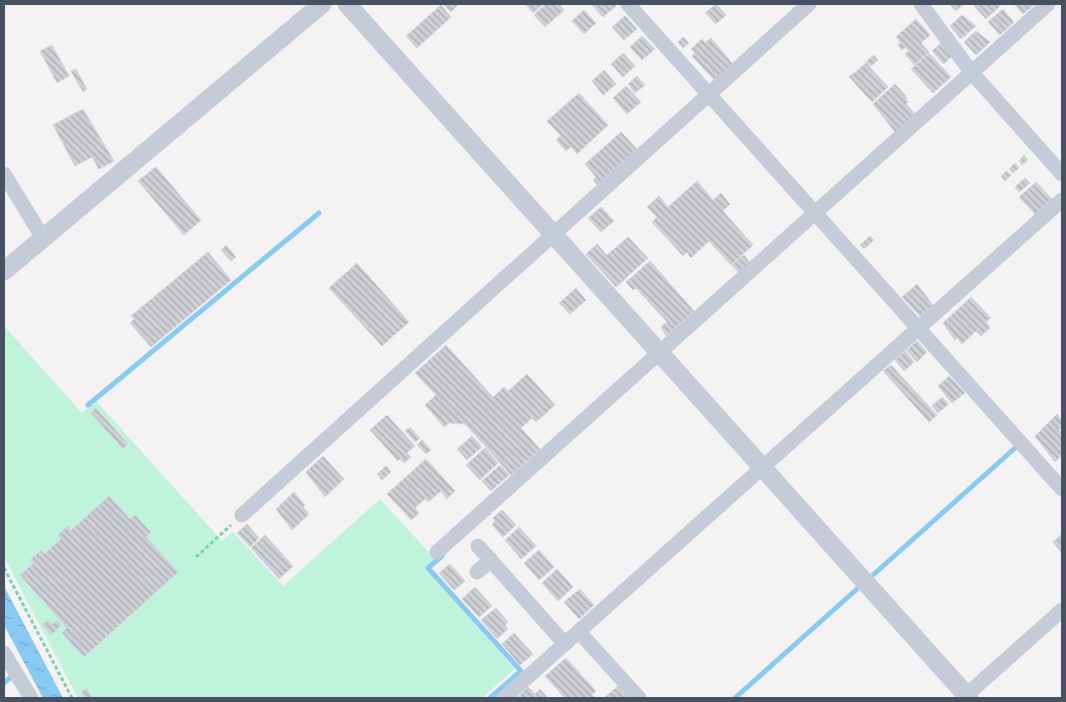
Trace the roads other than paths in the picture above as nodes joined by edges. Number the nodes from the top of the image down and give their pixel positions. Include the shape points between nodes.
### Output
1 (322, 4) edge
2 (347, 4) edge
3 (628, 4) edge
4 (809, 4) edge
5 (921, 4) edge
6 (1048, 4) edge
7 (972, 73) junction
8 (710, 94) junction
9 (4, 174) edge
10 (1062, 174) edge
11 (1062, 200) edge
12 (815, 213) junction
13 (554, 235) junction
14 (43, 238) junction
15 (4, 271) edge
16 (919, 329) junction
17 (659, 353) junction
18 (763, 468) junction
19 (1062, 489) edge
20 (242, 515) road end
21 (478, 546) dead end
22 (436, 552) dead end
23 (490, 560) junction
24 (477, 572) dead end
25 (1062, 610) edge
26 (579, 632) junction
27 (565, 644) junction
28 (4, 653) edge
29 (7, 670) edge
30 (966, 697) edge
31 (31, 698) edge
32 (504, 698) edge
33 (639, 698) edge

1 - 14 street
2 - 13 street
3 - 8 street
4 - 8 street
5 - 7 street
6 - 7 street
7 - 10 street
7 - 12 street
8 - 12 street
8 - 13 street
9 - 14 street
11 - 16 street
12 - 16 street
12 - 17 street
13 - 17 street
13 - 20 street
14 - 15 street
16 - 18 street
16 - 19 street
17 - 18 street
17 - 22 street
18 - 26 street
18 - 30 street
21 - 23 street
23 - 24 street
23 - 27 street
25 - 30 street
26 - 27 street
26 - 33 street
27 - 32 street
28 - 29 street
29 - 31 street via 17,673

